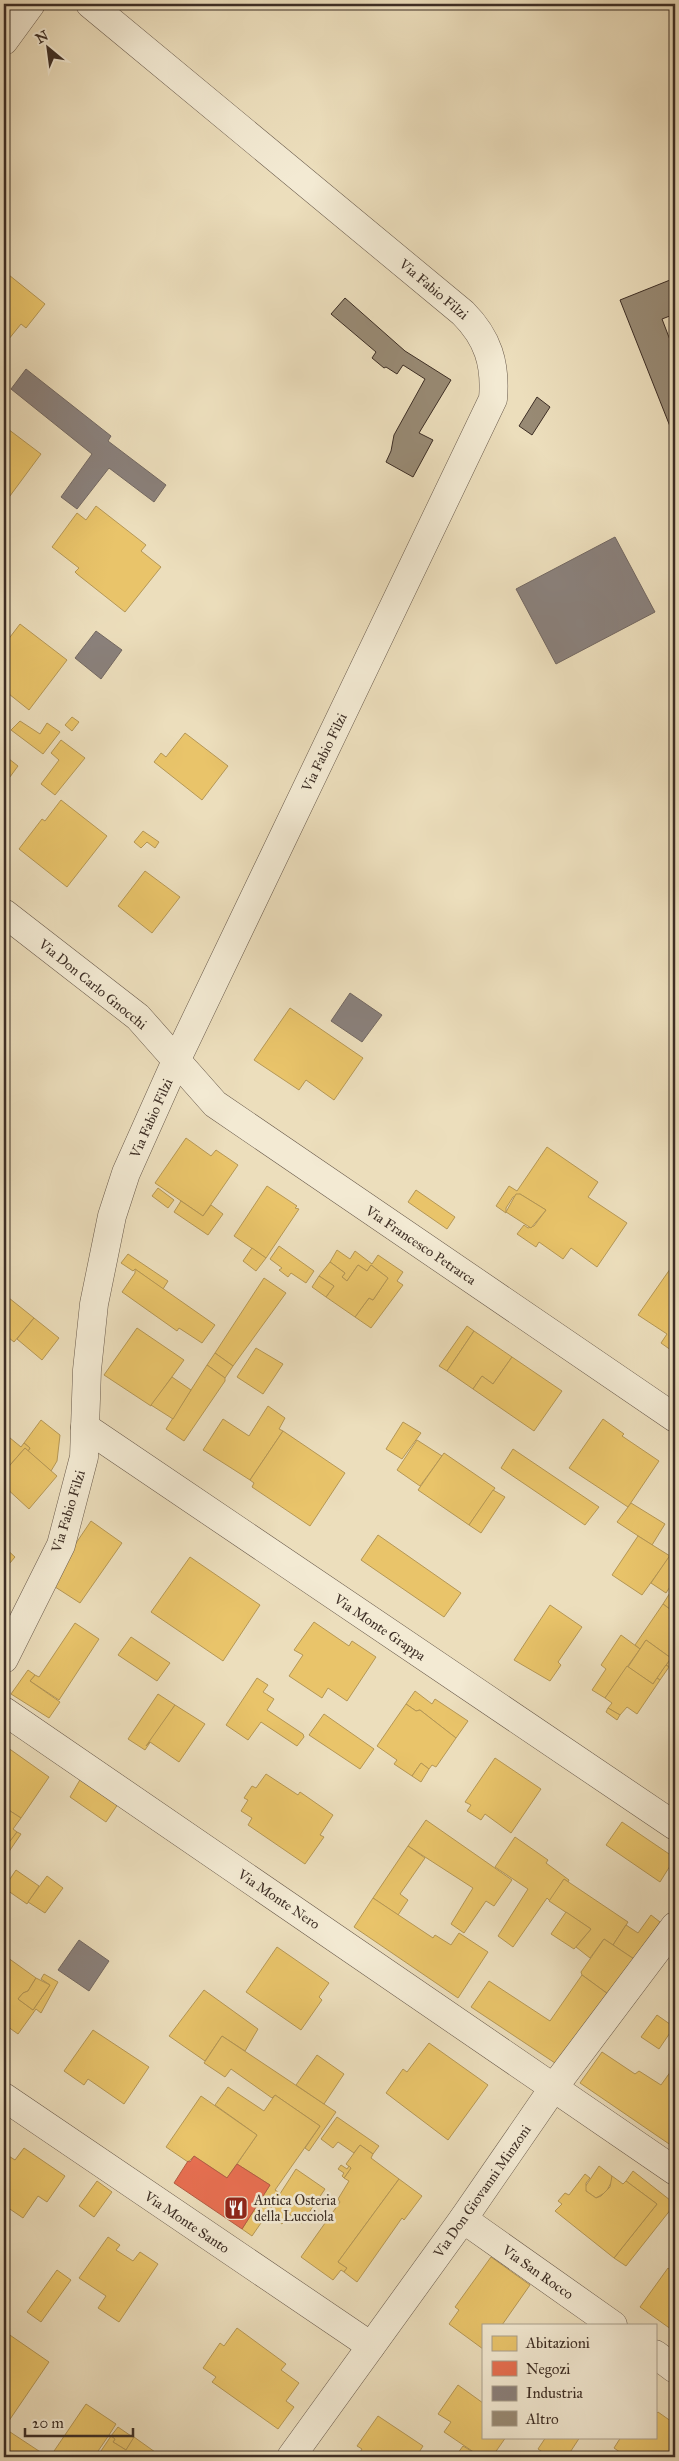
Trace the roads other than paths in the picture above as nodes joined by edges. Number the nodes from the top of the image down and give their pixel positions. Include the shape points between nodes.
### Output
1 (31, 4) edge
2 (90, 4) edge
3 (4, 41) edge
4 (4, 912) edge
5 (176, 1061) junction
6 (675, 1418) edge
7 (85, 1427) junction
8 (4, 1659) edge
9 (4, 1710) edge
10 (675, 1826) edge
11 (675, 1926) edge
12 (554, 2087) junction
13 (4, 2097) edge
14 (675, 2171) edge
15 (463, 2219) junction
16 (612, 2324) edge
17 (371, 2346) junction
18 (656, 2355) edge
19 (675, 2369) edge
20 (290, 2457) edge

1 - 3 street
2 - 5 street, Via Fabio Filzi via 463,313 487,343 495,380 493,399
4 - 5 street, Via Don Carlo Gnocchi via 138,1017
5 - 6 street, Via Francesco Petrarca via 215,1104
5 - 7 street, Via Fabio Filzi via 126,1172 112,1216 94,1304 86,1370
7 - 8 street, Via Fabio Filzi via 84,1457 61,1545
7 - 10 street, Via Monte Grappa
9 - 12 street, Via Monte Nero
11 - 12 street, Via Don Giovanni Minzoni
12 - 14 street, Via Monte Nero
12 - 15 street, Via Don Giovanni Minzoni
13 - 17 street, Via Monte Santo
15 - 16 street, Via San Rocco
15 - 17 street, Via Don Giovanni Minzoni
17 - 20 street, Via Don Giovanni Minzoni
18 - 19 street

